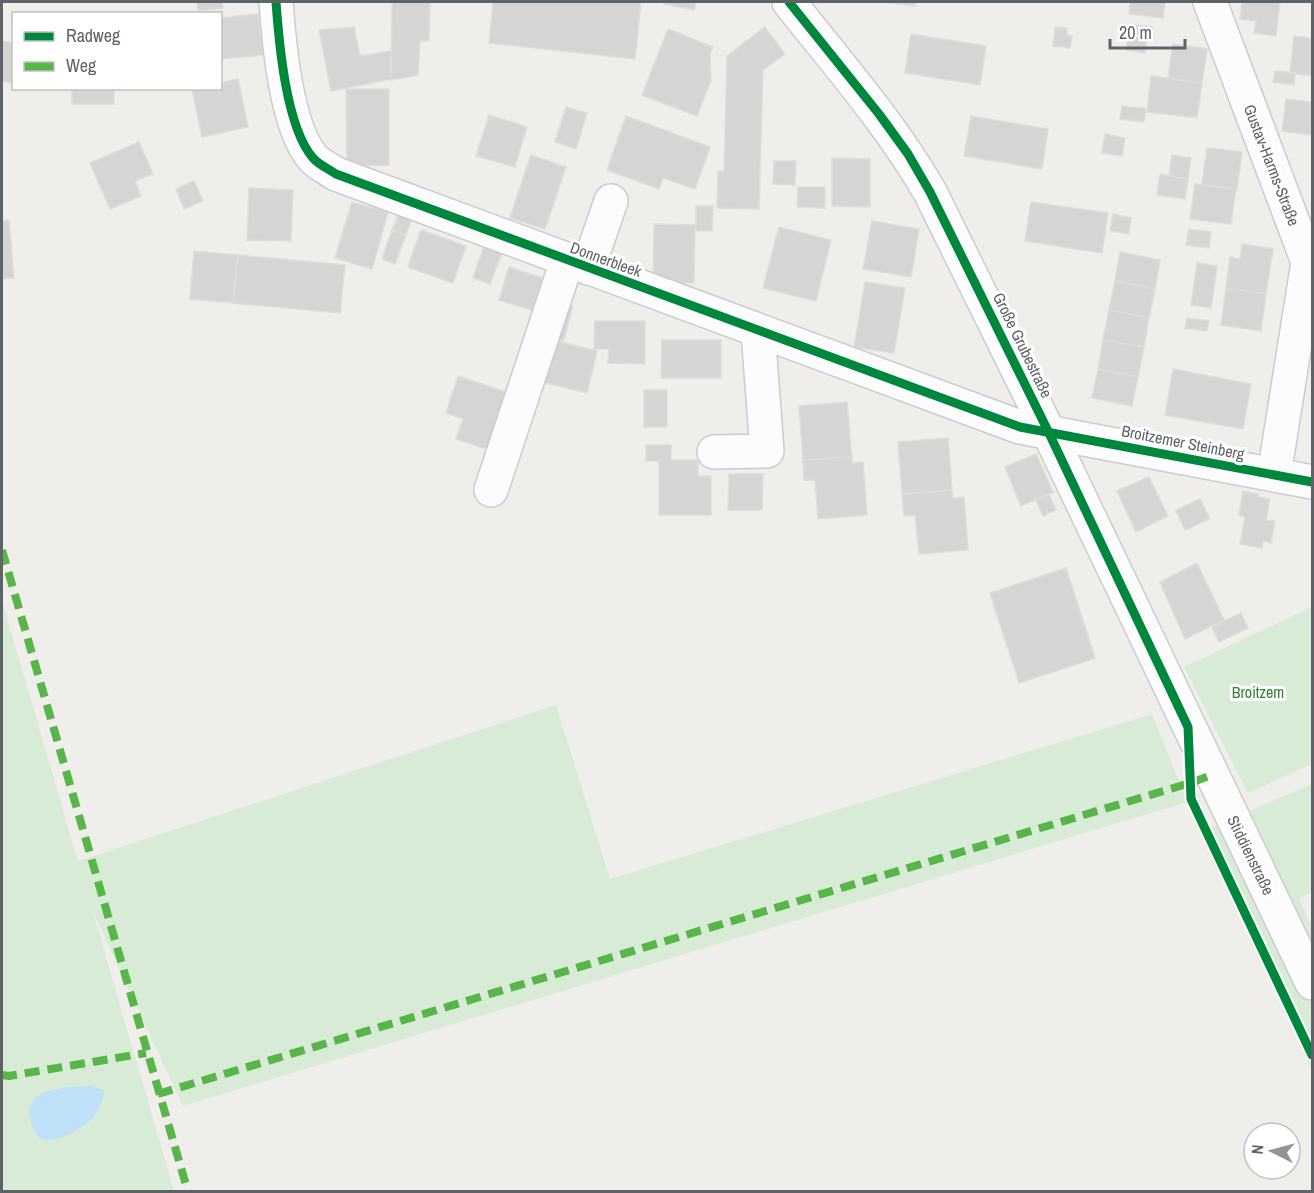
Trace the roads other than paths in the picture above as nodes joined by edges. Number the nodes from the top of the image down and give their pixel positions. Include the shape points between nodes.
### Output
1 (276, 2) edge
2 (789, 2) edge
3 (1210, 2) edge
4 (611, 201) dead end
5 (1310, 262) edge
6 (577, 265) junction
7 (758, 331) junction
8 (1048, 431) junction
9 (714, 452) dead end
10 (1274, 475) junction
11 (1312, 482) edge
12 (491, 490) dead end
13 (1188, 727) joint
14 (1312, 983) edge

1 - 6 street, Donnerbleek via 280,53 290,102 299,137 314,160 336,174
2 - 8 street, Große Grubestraße via 908,154 954,238
3 - 5 street, Gustav-Harms-Straße
4 - 6 street
5 - 10 street, Gustav-Harms-Straße
6 - 7 street, Donnerbleek
6 - 12 street, Donnerbleek
7 - 8 street, Donnerbleek via 1020,427
7 - 9 street via 767,451
8 - 10 street, Broitzemer Steinberg
8 - 13 street, Große Grubestraße
10 - 11 street, Broitzemer Steinberg
13 - 14 street, Stiddienstraße

